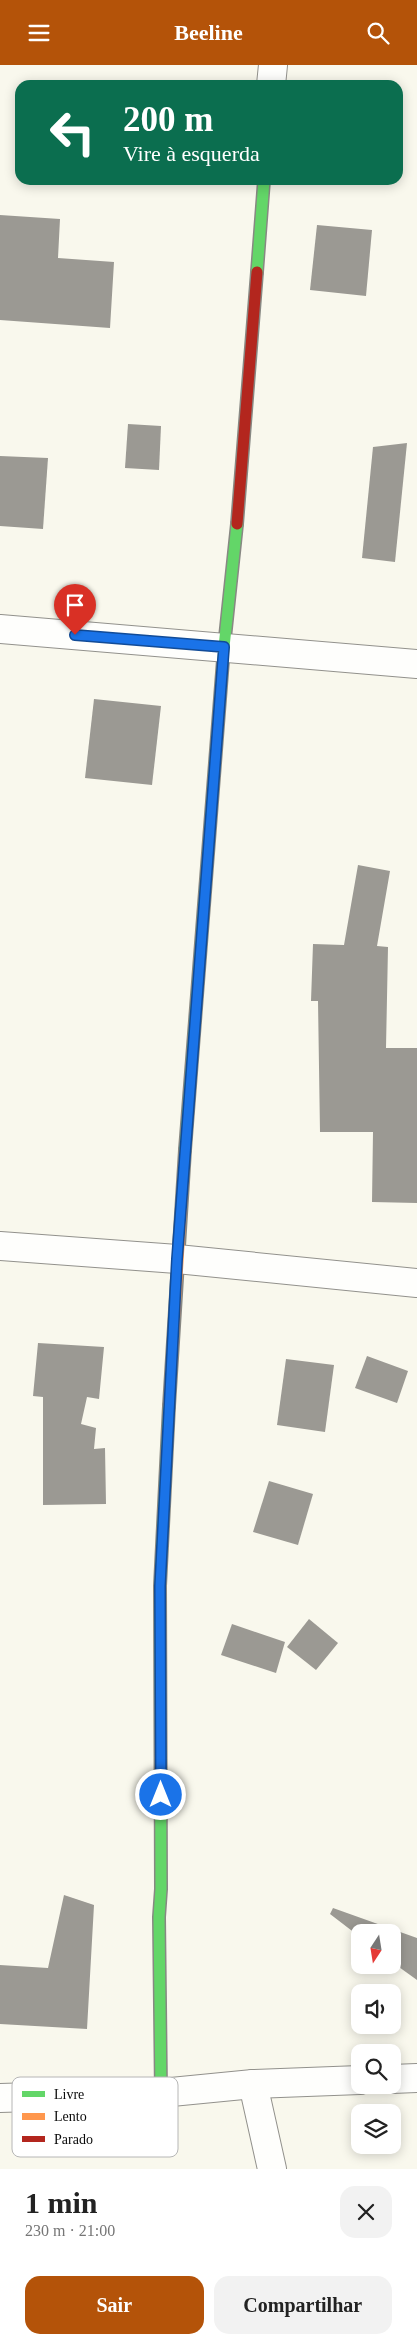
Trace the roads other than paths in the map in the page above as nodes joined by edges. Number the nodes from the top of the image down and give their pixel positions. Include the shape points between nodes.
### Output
1 (273, 65) edge
2 (272, 80) edge
3 (264, 185) edge
4 (0, 629) edge
5 (224, 647) junction
6 (417, 664) edge
7 (0, 1246) edge
8 (177, 1259) junction
9 (417, 1283) edge
10 (161, 2077) edge
11 (417, 2078) edge
12 (401, 2079) edge
13 (351, 2080) edge
14 (253, 2084) junction
15 (178, 2091) edge
16 (272, 2169) edge

1 - 2 street
3 - 5 street via 234,568
4 - 5 street
5 - 6 street
5 - 8 street
7 - 8 street
8 - 9 street
8 - 10 street via 160,1586
11 - 12 street
13 - 14 street
14 - 15 street
14 - 16 street

